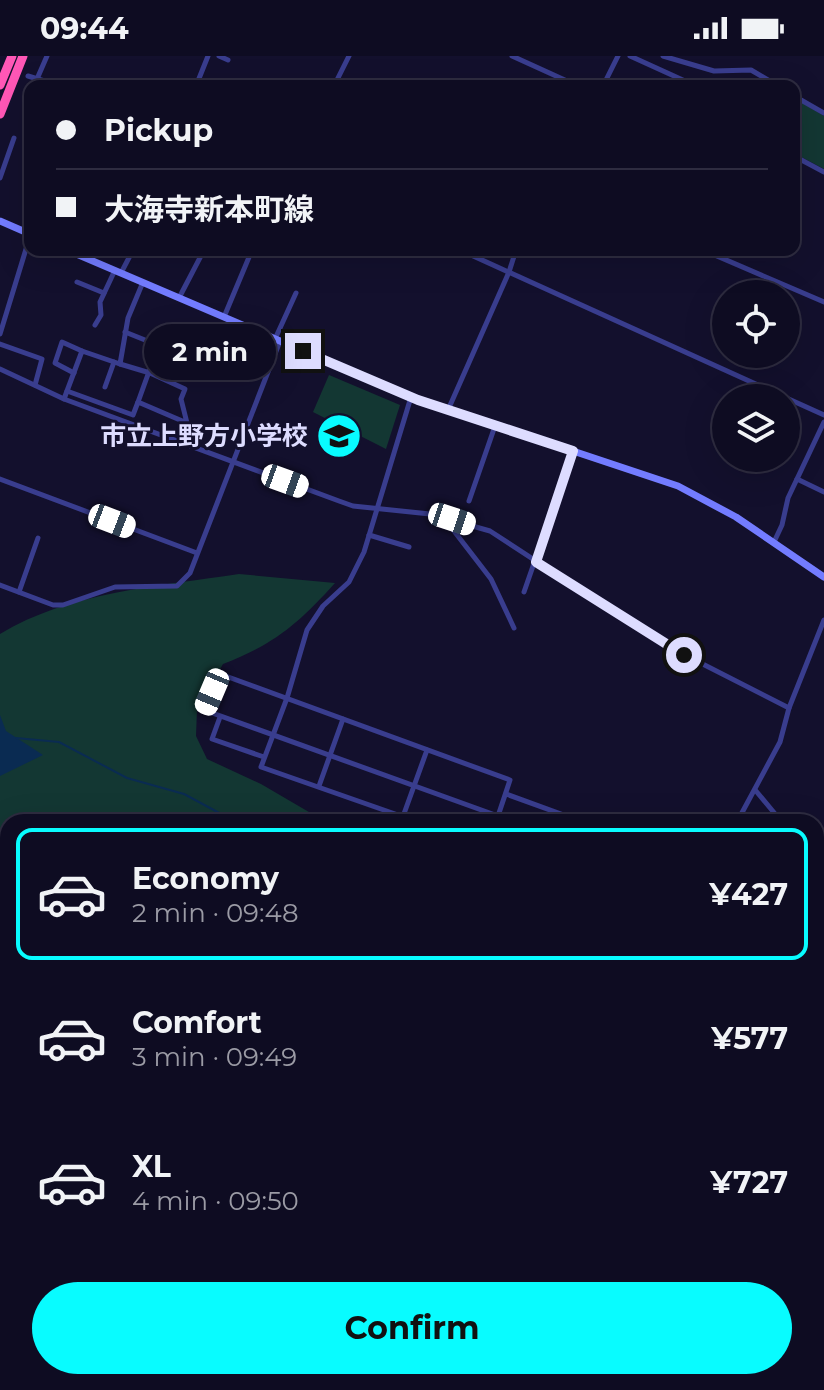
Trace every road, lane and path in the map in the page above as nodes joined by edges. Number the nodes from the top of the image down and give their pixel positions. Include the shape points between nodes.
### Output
1 (12, 56) edge
2 (23, 56) edge
3 (47, 56) edge
4 (208, 56) edge
5 (219, 56) edge
6 (349, 56) edge
7 (512, 56) edge
8 (618, 56) edge
9 (630, 56) edge
10 (663, 56) edge
11 (228, 60) dead end
12 (28, 76) dead end
13 (37, 79) junction
14 (40, 80) edge
15 (199, 80) edge
16 (337, 80) edge
17 (565, 80) edge
18 (606, 80) edge
19 (683, 80) edge
20 (768, 80) edge
21 (0, 85) edge
22 (800, 99) edge
23 (824, 113) edge
24 (0, 114) edge
25 (14, 138) dead end
26 (800, 159) edge
27 (824, 172) edge
28 (0, 178) edge
29 (0, 221) edge
30 (24, 232) edge
31 (24, 255) edge
32 (81, 256) edge
33 (129, 256) edge
34 (201, 256) edge
35 (249, 256) edge
36 (473, 256) edge
37 (514, 256) edge
38 (717, 256) edge
39 (118, 272) junction
40 (509, 272) junction
41 (77, 282) dead end
42 (143, 282) junction
43 (104, 293) junction
44 (296, 293) dead end
45 (179, 298) junction
46 (824, 302) edge
47 (224, 317) junction
48 (95, 325) dead end
49 (125, 332) junction
50 (0, 334) edge
51 (278, 340) junction
52 (0, 344) edge
53 (82, 351) junction
54 (117, 363) junction
55 (0, 369) edge
56 (74, 373) junction
57 (150, 373) junction
58 (35, 385) junction
59 (105, 387) dead end
60 (67, 391) junction
61 (411, 397) junction
62 (64, 399) junction
63 (138, 402) junction
64 (448, 410) junction
65 (824, 415) edge
66 (824, 422) edge
67 (495, 426) junction
68 (573, 451) junction
69 (231, 461) junction
70 (0, 479) edge
71 (797, 479) junction
72 (824, 492) edge
73 (469, 501) dead end
74 (377, 508) junction
75 (444, 517) junction
76 (369, 535) junction
77 (38, 538) dead end
78 (774, 542) junction
79 (409, 547) dead end
80 (197, 553) junction
81 (536, 562) junction
82 (824, 577) edge
83 (0, 585) edge
84 (19, 592) junction
85 (524, 592) dead end
86 (824, 620) edge
87 (514, 628) dead end
88 (287, 698) junction
89 (789, 708) junction
90 (220, 717) junction
91 (343, 719) junction
92 (274, 735) junction
93 (427, 750) junction
94 (329, 756) junction
95 (264, 757) junction
96 (319, 786) junction
97 (415, 787) junction
98 (756, 791) junction
99 (506, 794) junction
100 (389, 814) edge
101 (404, 814) edge
102 (484, 814) edge
103 (499, 814) edge
104 (561, 814) edge
105 (742, 814) edge
106 (775, 814) edge

1 - 21 highway
2 - 24 highway
3 - 13 street
4 - 15 street
5 - 11 street
6 - 16 street
7 - 17 street
8 - 18 street
9 - 19 street
10 - 20 street via 714,71 751,70
12 - 13 street
13 - 14 street
22 - 23 street
25 - 28 street
26 - 27 street
29 - 30 main road
31 - 50 street
32 - 39 main road
33 - 39 street
34 - 45 street
35 - 47 street
36 - 40 street
37 - 40 street
38 - 46 street
39 - 42 main road
39 - 43 street
40 - 64 street
40 - 65 street
41 - 43 street
42 - 45 main road
42 - 49 street
43 - 48 street
44 - 51 street
45 - 47 main road
47 - 51 main road
49 - 54 street
49 - 57 street via 155,344
51 - 61 main road
51 - 69 street
52 - 58 street via 42,359
53 - 54 street
53 - 56 street
53 - 56 street via 62,342 55,363
54 - 57 street
54 - 59 street
55 - 58 street
56 - 60 street
57 - 63 street
57 - 63 street via 185,389 181,399 187,423
58 - 62 street
60 - 62 street
60 - 63 street via 133,415
61 - 64 main road
61 - 74 street
62 - 69 street
64 - 67 main road
66 - 71 street
67 - 68 main road
67 - 73 street
68 - 78 main road via 704,497
68 - 81 street
69 - 74 street via 353,506
69 - 80 street
70 - 80 street
71 - 72 street
71 - 78 street
74 - 75 street
74 - 76 street
75 - 81 street via 490,531
75 - 87 street via 491,579
76 - 79 street
76 - 88 street via 349,582 307,630
77 - 84 street
78 - 82 main road
80 - 84 street via 190,573 177,586 115,587 63,605
81 - 85 street
81 - 89 street via 684,655
83 - 84 street
86 - 89 street
88 - 90 street via 220,674 204,710
88 - 91 street
88 - 92 street
89 - 98 street via 780,742
90 - 92 street
90 - 95 street via 212,739
91 - 93 street
91 - 94 street
92 - 94 street
92 - 95 street
93 - 97 street
93 - 99 street via 510,780
94 - 96 street
94 - 97 street
95 - 96 street via 261,767
96 - 100 street
97 - 101 street
97 - 102 street
98 - 105 street
98 - 106 street
99 - 103 street
99 - 104 street

